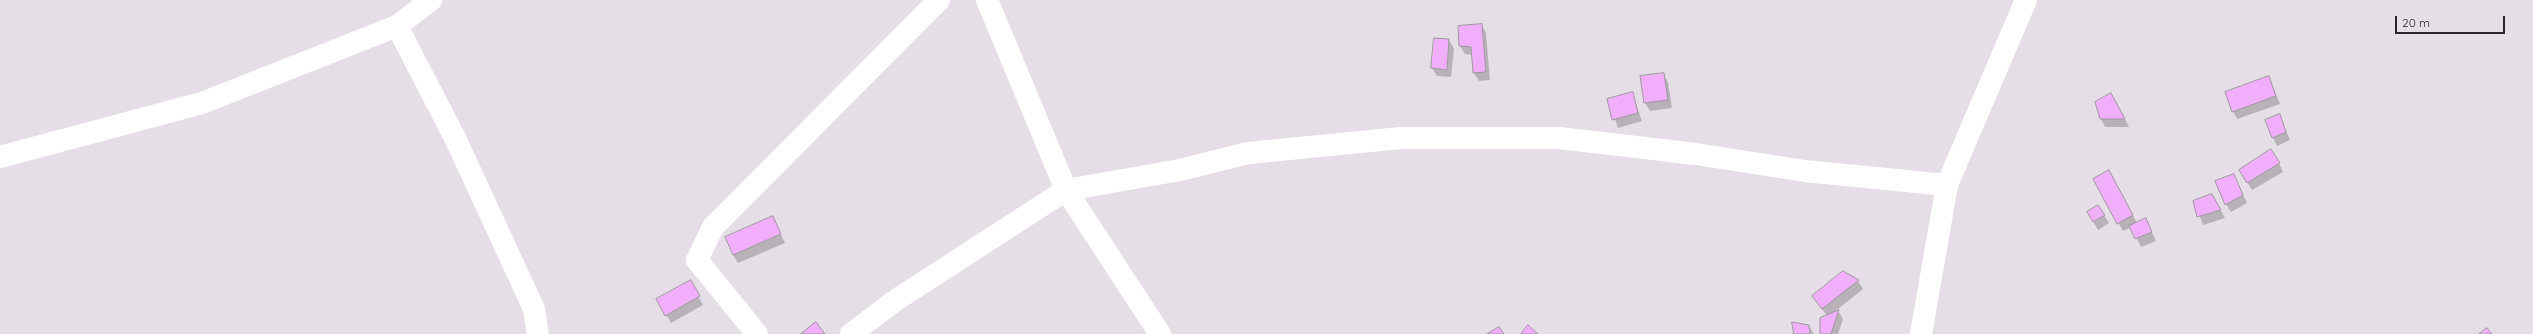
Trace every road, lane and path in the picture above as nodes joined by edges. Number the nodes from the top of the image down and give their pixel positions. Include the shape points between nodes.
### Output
1 (431, 0) edge
2 (939, 0) edge
3 (987, 0) edge
4 (2026, 0) edge
5 (397, 26) junction
6 (0, 157) edge
7 (1947, 185) junction
8 (1066, 190) junction
9 (538, 334) edge
10 (757, 334) edge
11 (851, 334) edge
12 (1160, 334) edge
13 (1921, 334) edge

1 - 5 street
2 - 10 street via 713,227 697,260
3 - 8 street
4 - 7 street
5 - 6 street via 202,104
5 - 9 street via 456,140 534,309
7 - 8 street via 1805,171 1696,154 1559,138 1401,138 1248,153 1180,170
7 - 13 street
8 - 11 street via 896,300
8 - 12 street

